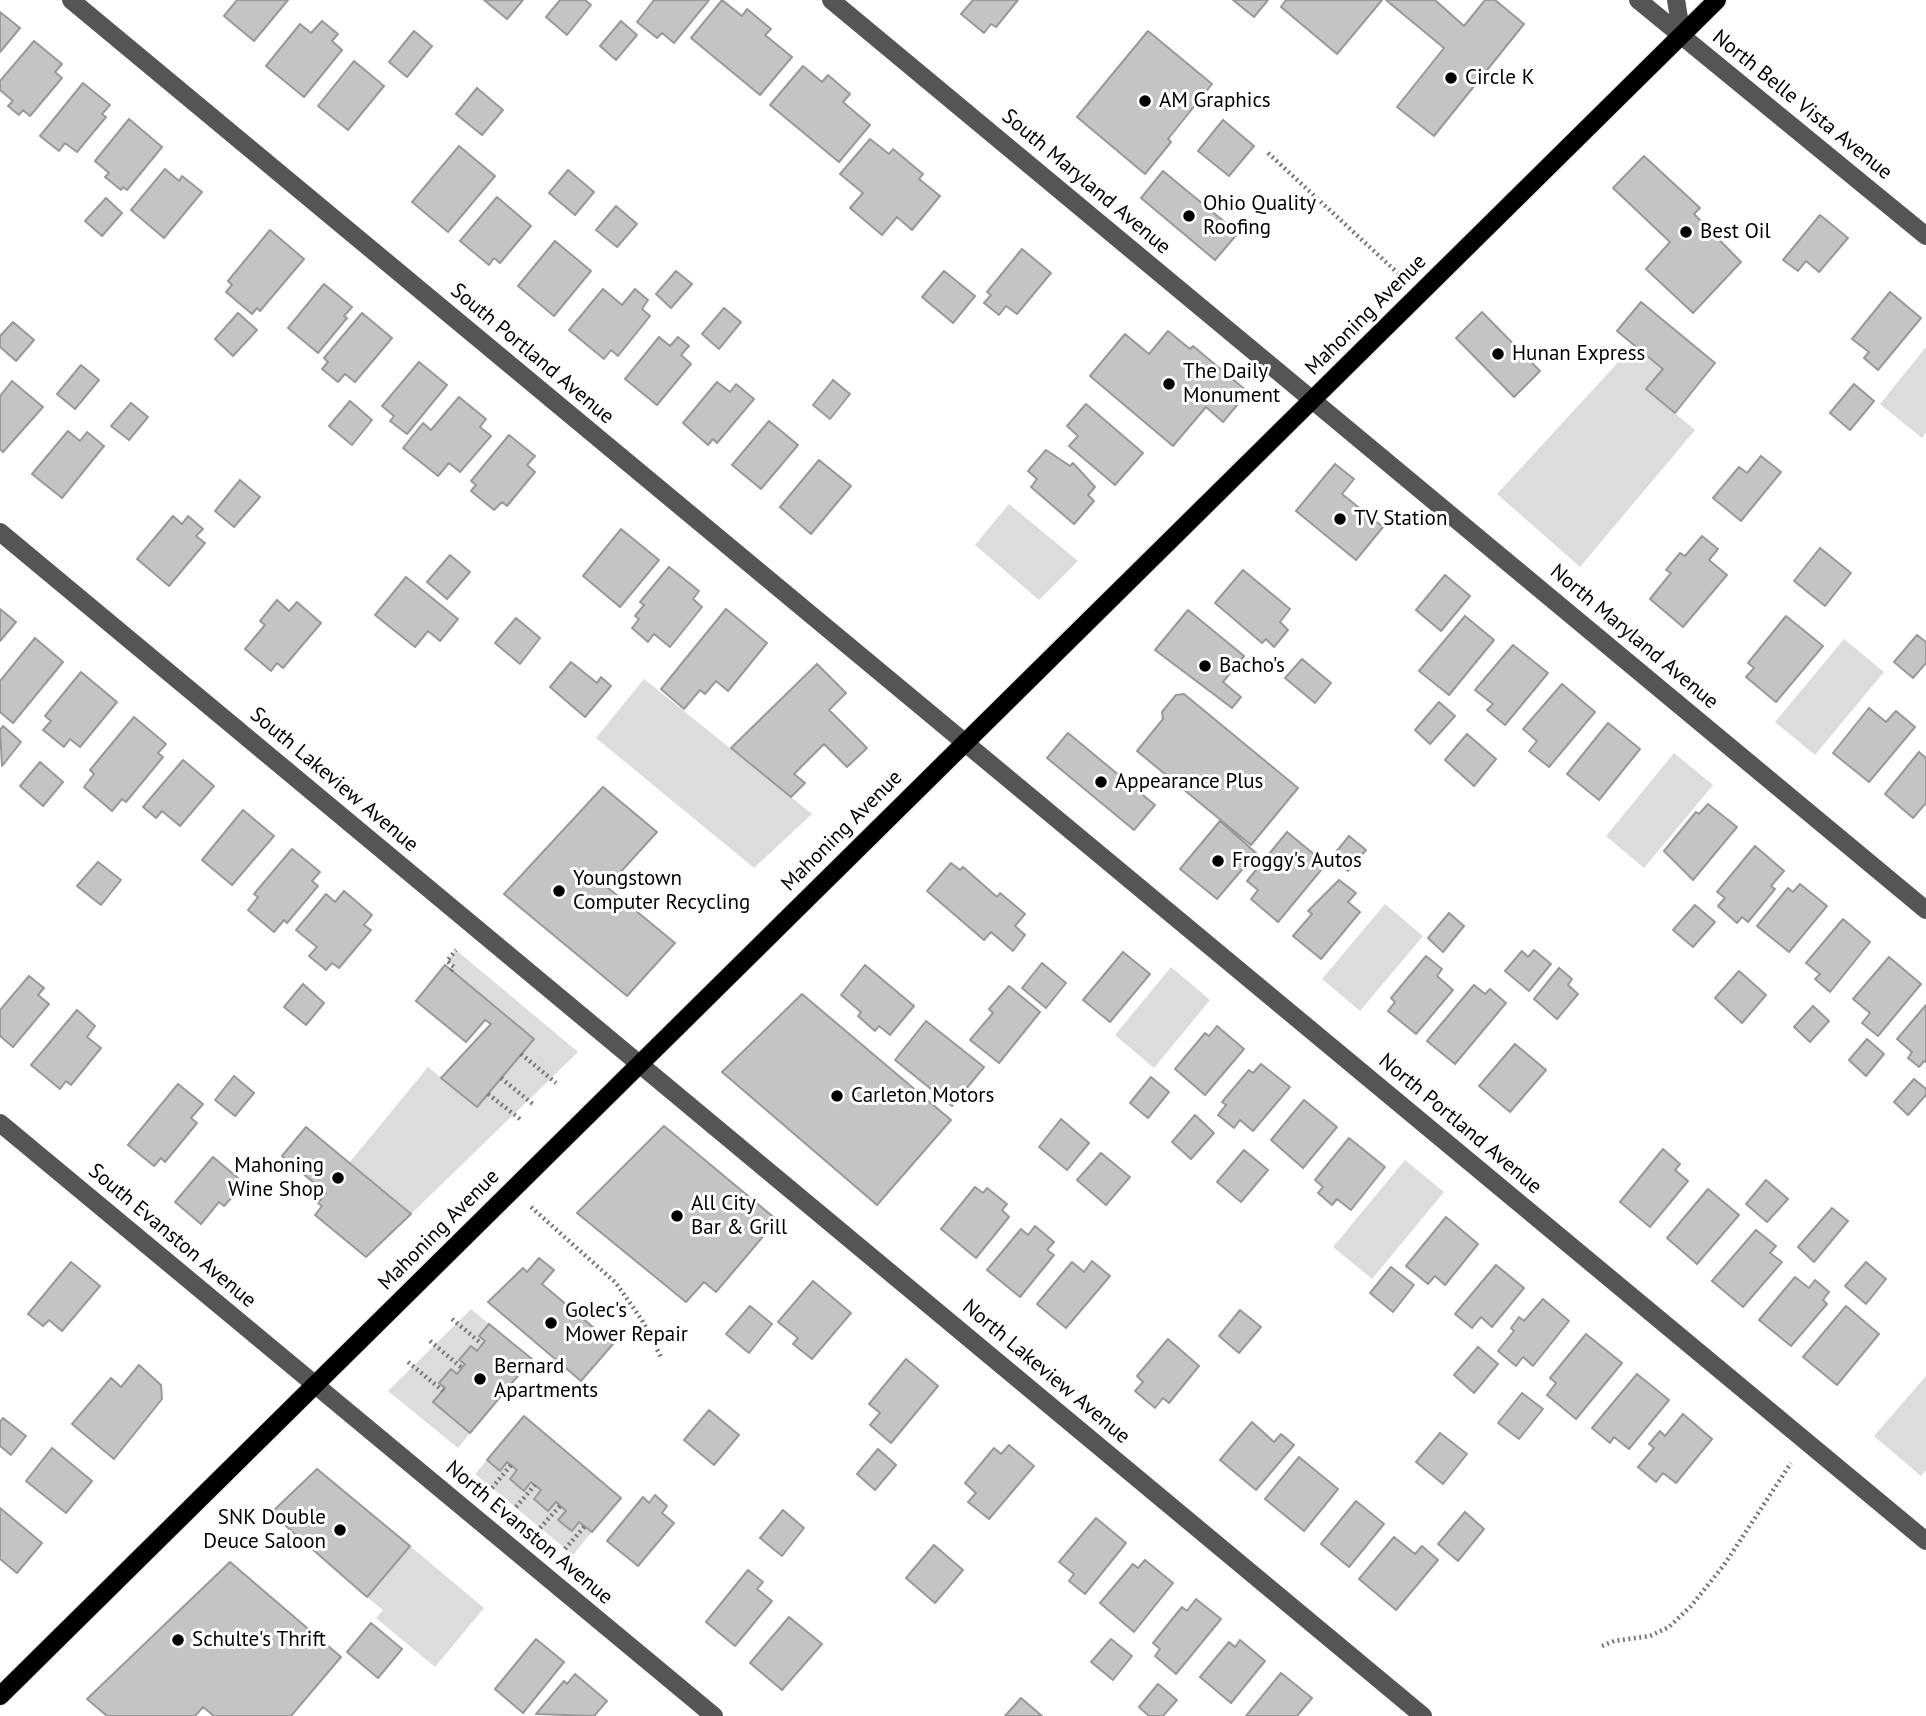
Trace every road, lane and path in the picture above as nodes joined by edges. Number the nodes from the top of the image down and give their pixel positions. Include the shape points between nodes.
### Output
1 (71, 0) edge
2 (831, 0) edge
3 (1638, 0) edge
4 (1676, 0) edge
5 (1717, 0) edge
6 (1682, 36) junction
7 (1268, 153) dead end
8 (1926, 236) edge
9 (1421, 293) junction
10 (1312, 400) junction
11 (0, 532) edge
12 (965, 743) junction
13 (1926, 910) edge
14 (456, 950) dead end
15 (451, 971) dead end
16 (521, 1054) dead end
17 (640, 1063) junction
18 (501, 1078) dead end
19 (556, 1083) dead end
20 (488, 1094) dead end
21 (534, 1105) dead end
22 (520, 1119) dead end
23 (0, 1123) edge
24 (511, 1190) junction
25 (452, 1319) dead end
26 (430, 1340) dead end
27 (482, 1344) dead end
28 (661, 1357) dead end
29 (408, 1362) dead end
30 (462, 1367) dead end
31 (315, 1385) junction
32 (443, 1391) dead end
33 (1807, 1442) junction
34 (511, 1465) dead end
35 (535, 1485) dead end
36 (492, 1488) dead end
37 (560, 1506) dead end
38 (516, 1507) dead end
39 (584, 1526) dead end
40 (540, 1528) dead end
41 (1926, 1541) edge
42 (565, 1549) dead end
43 (1602, 1646) dead end
44 (0, 1696) edge
45 (714, 1716) edge
46 (1423, 1716) edge

1 - 12 street, South Portland Avenue
2 - 10 street, South Maryland Avenue
3 - 6 street, North Belle Vista Avenue
4 - 6 street
5 - 6 main road, Mahoning Avenue
6 - 8 street, North Belle Vista Avenue
6 - 9 main road, Mahoning Avenue
7 - 9 path
9 - 10 main road, Mahoning Avenue
10 - 12 main road, Mahoning Avenue
10 - 13 street, North Maryland Avenue
11 - 17 street, South Lakeview Avenue
12 - 17 main road, Mahoning Avenue
12 - 33 street, North Portland Avenue
14 - 15 path via 447,961 454,967
16 - 19 path
17 - 24 main road, Mahoning Avenue
17 - 46 street, North Lakeview Avenue
18 - 21 path
20 - 22 path
23 - 31 street, South Evanston Avenue
24 - 28 path via 616,1283
24 - 31 main road, Mahoning Avenue
25 - 27 path
26 - 30 path
29 - 32 path
31 - 44 main road, Mahoning Avenue
31 - 45 street, North Evanston Avenue
33 - 41 street, North Portland Avenue
33 - 43 path via 1691,1606 1669,1627 1650,1636
34 - 36 path
35 - 38 path
37 - 40 path
39 - 42 path

